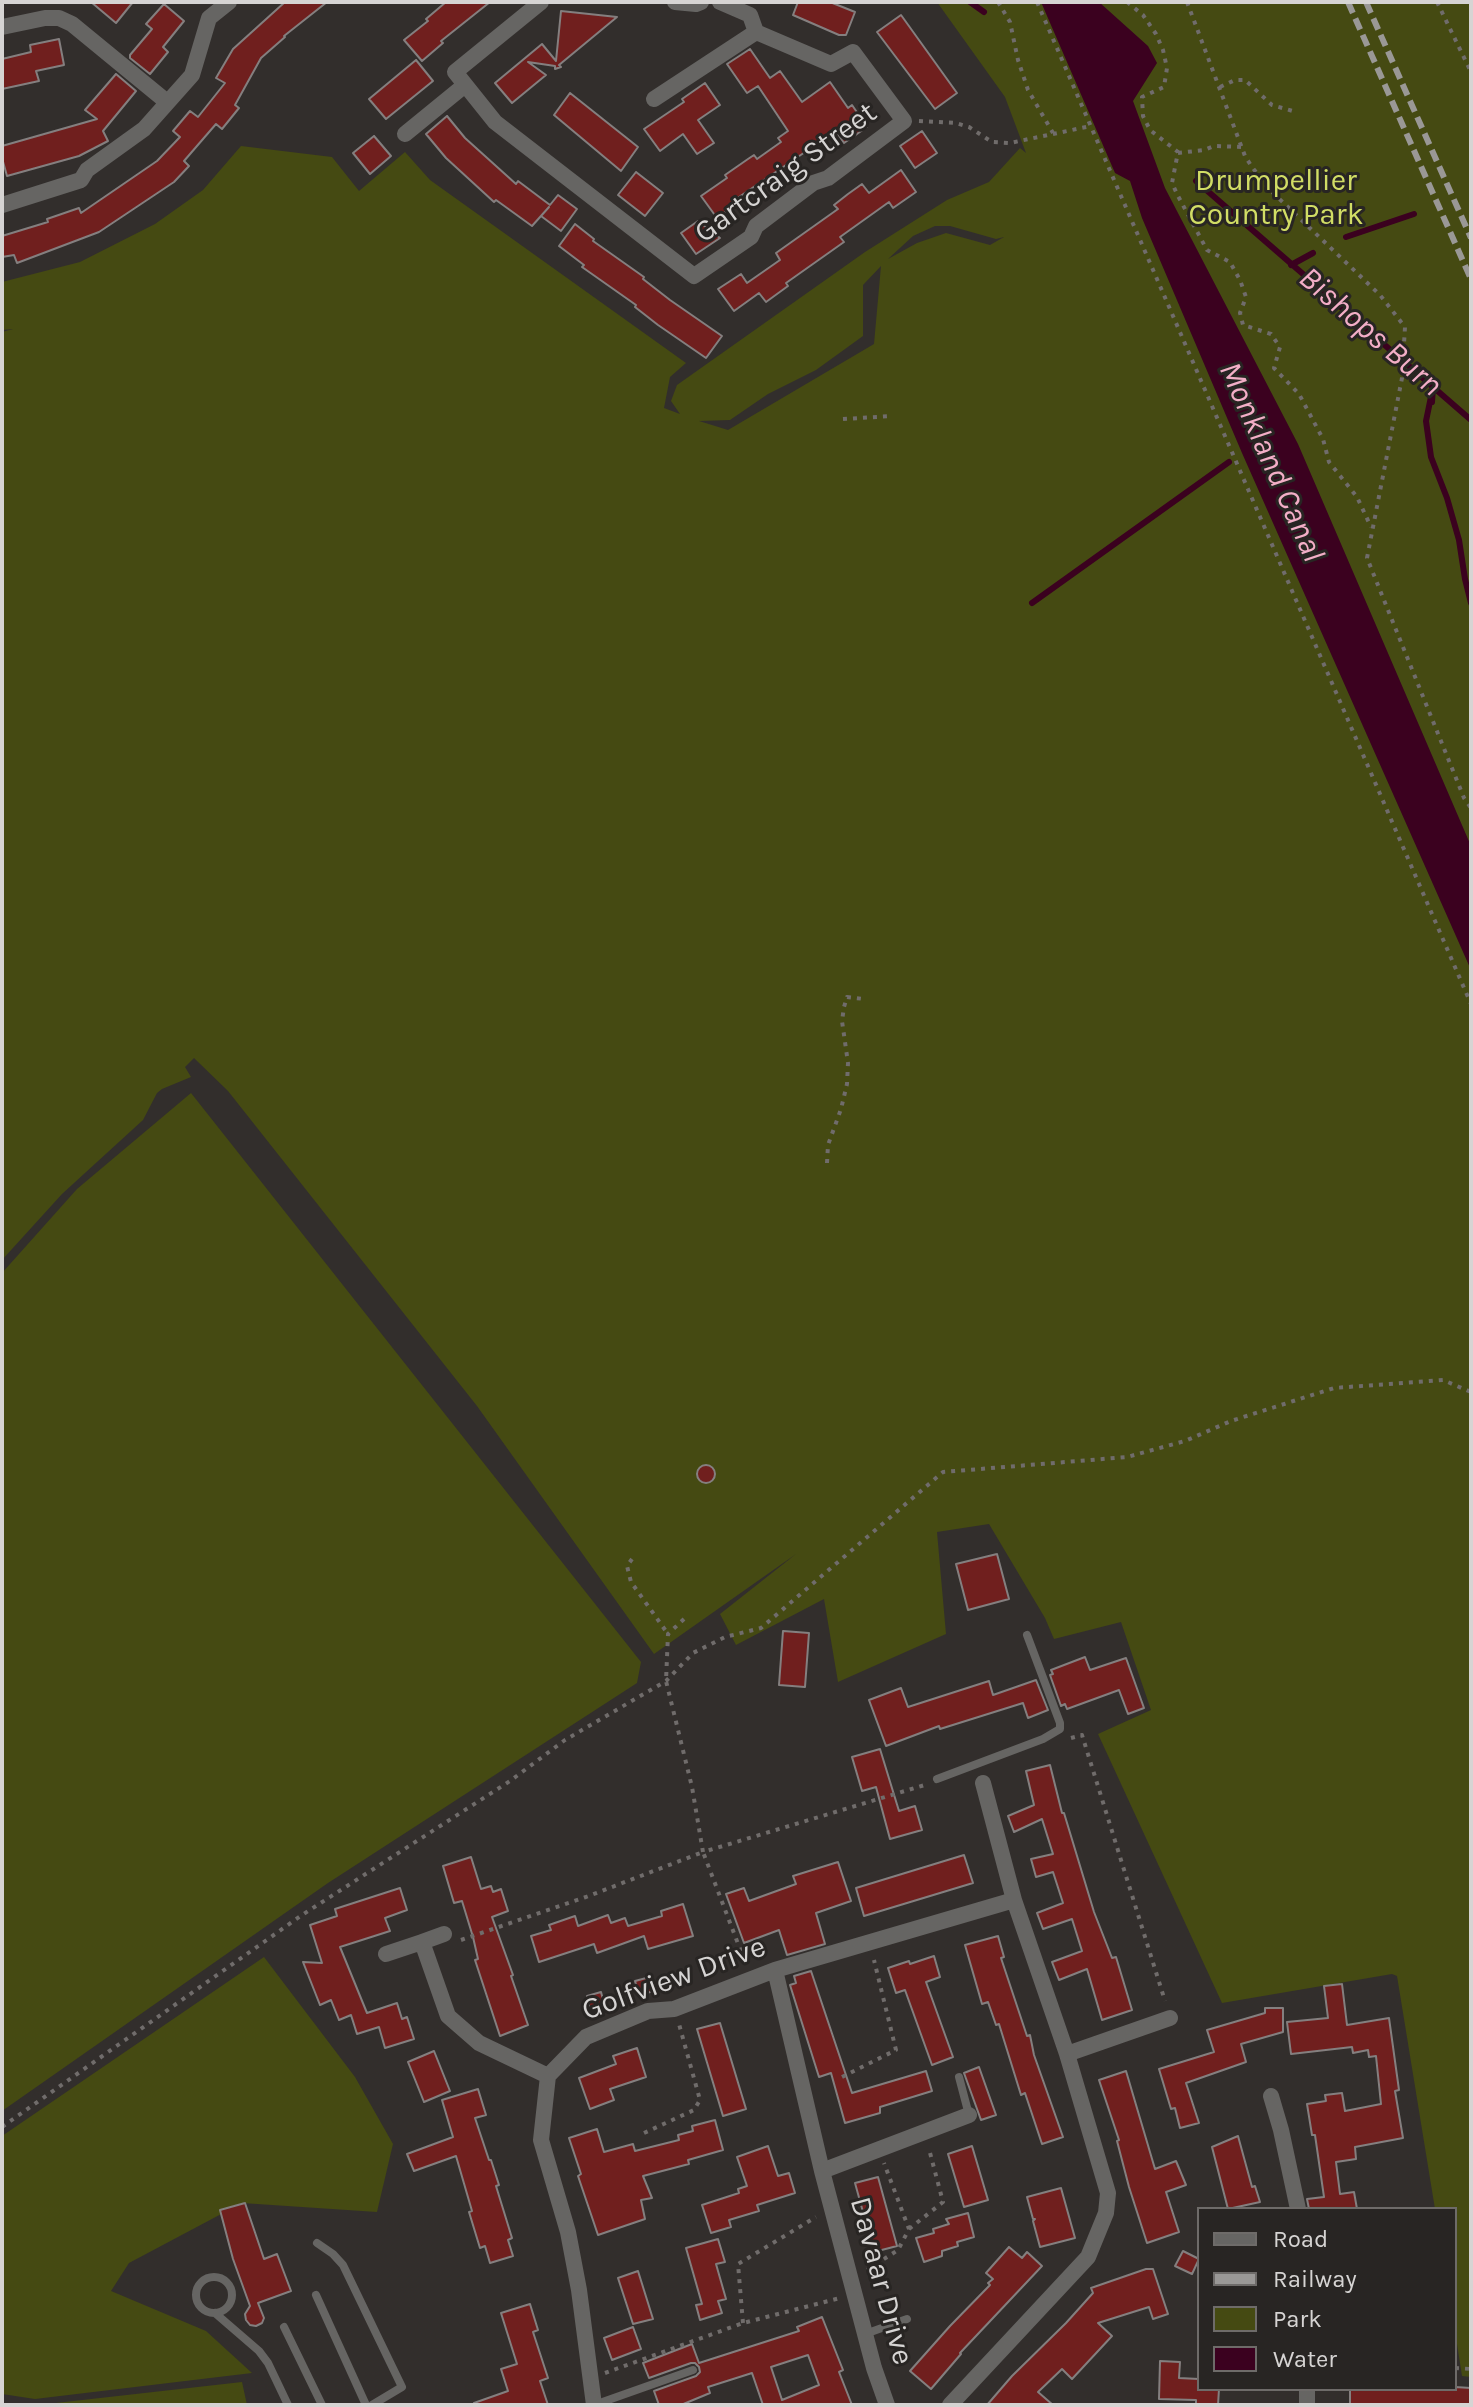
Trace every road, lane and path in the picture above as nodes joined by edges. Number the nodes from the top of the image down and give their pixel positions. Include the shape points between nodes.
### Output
1 (229, 2) edge
2 (541, 2) edge
3 (675, 2) edge
4 (701, 2) edge
5 (720, 2) edge
6 (998, 2) edge
7 (1037, 2) edge
8 (1127, 2) edge
9 (1187, 2) edge
10 (1437, 2) edge
11 (2, 27) edge
12 (756, 32) junction
13 (1471, 72) edge
14 (465, 85) junction
15 (1220, 87) junction
16 (654, 99) dead end
17 (167, 102) junction
18 (1296, 112) dead end
19 (904, 121) junction
20 (1091, 126) junction
21 (1053, 133) junction
22 (405, 134) dead end
23 (1242, 147) junction
24 (1178, 153) junction
25 (2, 205) edge
26 (892, 416) dead end
27 (843, 419) dead end
28 (1372, 529) junction
29 (1471, 808) edge
30 (864, 999) dead end
31 (1471, 1004) edge
32 (827, 1163) dead end
33 (1471, 1392) edge
34 (632, 1559) dead end
35 (684, 1619) dead end
36 (668, 1634) junction
37 (1027, 1635) dead end
38 (666, 1681) junction
39 (1069, 1739) dead end
40 (977, 1764) junction
41 (937, 1779) joint
42 (983, 1783) joint
43 (703, 1852) junction
44 (1014, 1900) junction
45 (444, 1934) joint
46 (422, 1942) junction
47 (869, 1942) junction
48 (386, 1954) dead end
49 (775, 1970) junction
50 (751, 1980) junction
51 (674, 2009) junction
52 (1170, 2018) joint
53 (1067, 2054) junction
54 (548, 2076) junction
55 (842, 2077) dead end
56 (959, 2077) dead end
57 (1271, 2096) dead end
58 (969, 2115) joint
59 (2, 2127) edge
60 (924, 2132) junction
61 (644, 2133) dead end
62 (879, 2149) junction
63 (822, 2171) junction
64 (1298, 2207) edge
65 (832, 2208) junction
66 (909, 2229) junction
67 (317, 2243) dead end
68 (853, 2288) junction
69 (316, 2295) dead end
70 (215, 2313) junction
71 (907, 2319) dead end
72 (743, 2323) junction
73 (284, 2327) dead end
74 (865, 2334) junction
75 (693, 2370) dead end
76 (592, 2378) junction
77 (288, 2405) edge
78 (322, 2405) edge
79 (369, 2405) edge
80 (594, 2405) edge
81 (887, 2405) edge
82 (950, 2405) edge

1 - 17 street via 209,18 192,75
2 - 14 street via 455,72
3 - 4 street
5 - 12 street, Gartcraig Street via 750,15
6 - 21 path via 1010,22 1028,90
7 - 20 path
8 - 24 path via 1156,34 1167,68 1164,87 1142,97 1143,116 1150,130
9 - 15 path
10 - 13 path
11 - 17 street via 59,18
12 - 16 street
12 - 19 street, Gartcraig Street via 831,64 853,52
14 - 19 street, Gartcraig Street via 495,122 694,276 751,237 756,226 813,183 828,178
14 - 22 street
15 - 18 path via 1245,80 1272,105
15 - 23 path
17 - 25 street via 144,129 81,180
19 - 21 path via 956,123 992,142
20 - 21 path
20 - 31 path
23 - 24 path
23 - 28 path via 1269,189 1380,295 1405,327 1402,378
24 - 28 path via 1172,183 1207,250 1230,262 1240,280 1246,297 1240,313 1243,325 1271,334 1280,347 1274,368 1299,394 1329,462 1357,497
26 - 27 path
28 - 29 path via 1367,558
30 - 32 path via 847,997 844,1007 847,1084
33 - 38 path via 1443,1380 1334,1388 1127,1457 943,1472 761,1628 693,1653
34 - 36 path via 627,1566 631,1582
35 - 36 path
36 - 38 path
37 - 40 lane via 1060,1729
38 - 43 path
38 - 59 path via 565,1740 302,1915
39 - 52 path via 1082,1735
40 - 41 lane
40 - 42 lane
41 - 43 path
42 - 44 street
43 - 45 path via 460,1940
43 - 50 path
44 - 47 street, Golfview Drive
44 - 53 street
45 - 46 street
46 - 48 street
46 - 54 street via 448,2016 479,2043
47 - 49 street, Golfview Drive
47 - 55 path via 896,2050
49 - 50 street, Golfview Drive
49 - 63 street, Davaar Drive
50 - 51 street, Golfview Drive
51 - 54 street, Golfview Drive via 648,2011 586,2037
51 - 61 path via 700,2100 694,2110
52 - 53 street
53 - 82 street via 1108,2193 1106,2213 1088,2257
54 - 76 street via 541,2140 568,2232
56 - 58 lane
57 - 64 street
58 - 60 street, Davaar Drive
60 - 62 street, Davaar Drive
60 - 66 path via 943,2202
62 - 63 street, Davaar Drive
62 - 66 path
63 - 65 street, Davaar Drive
65 - 68 street, Davaar Drive
65 - 72 path via 738,2264
66 - 68 path via 898,2250
67 - 79 lane via 343,2265 402,2387
68 - 72 path
68 - 74 street, Davaar Drive
69 - 79 lane
70 - 70 lane via 199,2305 196,2294 205,2279 216,2277 227,2282 232,2293 225,2308
70 - 77 lane via 259,2351
71 - 74 lane
72 - 76 path
73 - 78 lane
74 - 81 street, Davaar Drive
75 - 80 lane
76 - 80 street

